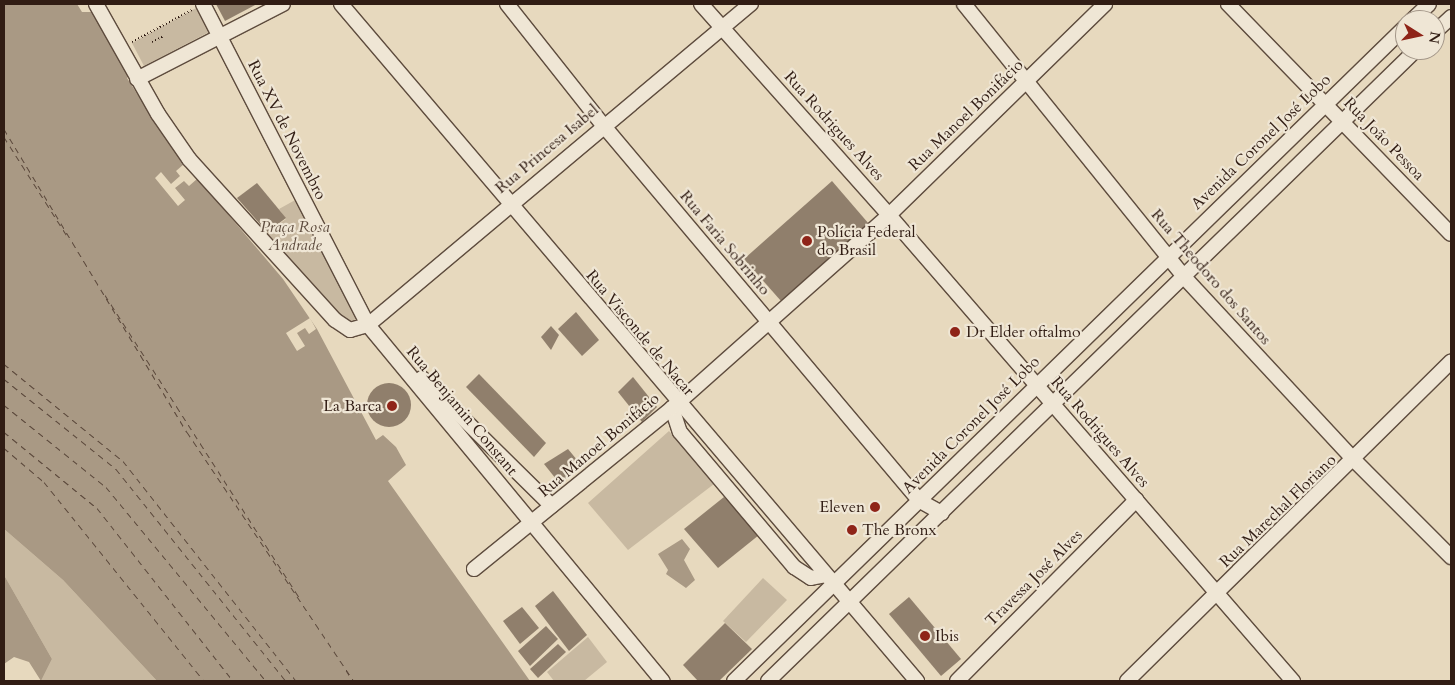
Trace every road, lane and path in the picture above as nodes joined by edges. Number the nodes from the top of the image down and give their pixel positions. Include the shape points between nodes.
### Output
1 (96, 4) edge
2 (203, 4) edge
3 (283, 4) edge
4 (341, 4) edge
5 (507, 4) edge
6 (701, 4) edge
7 (751, 4) edge
8 (964, 4) edge
9 (1105, 4) edge
10 (1228, 4) edge
11 (723, 28) junction
12 (164, 36) dead end
13 (218, 36) junction
14 (1395, 37) edge
15 (152, 42) dead end
16 (121, 49) junction
17 (1406, 60) edge
18 (137, 79) junction
19 (1026, 81) junction
20 (1326, 104) junction
21 (1342, 121) junction
22 (603, 125) junction
23 (508, 204) junction
24 (889, 215) junction
25 (1449, 228) edge
26 (1168, 258) junction
27 (1185, 278) junction
28 (768, 322) junction
29 (368, 325) junction
30 (1451, 362) edge
31 (1035, 384) junction
32 (1052, 404) junction
33 (674, 405) junction
34 (1354, 461) junction
35 (1136, 500) junction
36 (920, 501) junction
37 (552, 506) junction
38 (942, 513) junction
39 (532, 523) junction
40 (1451, 557) edge
41 (474, 569) dead end
42 (831, 580) junction
43 (1218, 594) junction
44 (851, 603) junction
45 (662, 681) edge
46 (734, 681) edge
47 (768, 681) edge
48 (917, 681) edge
49 (957, 681) edge
50 (1127, 681) edge
51 (1293, 681) edge

1 - 16 street
2 - 13 street, Rua XV de Novembro
2 - 16 path
3 - 13 street
4 - 23 street, Rua Visconde de Nacar
5 - 22 street, Rua Faria Sobrinho
6 - 11 street, Rua Rodrigues Alves
7 - 11 street, Rua Princesa Isabel
8 - 19 street, Rua Theodoro dos Santos
9 - 19 street, Rua Manoel Bonifácio
10 - 20 street, Rua João Pessoa
11 - 22 street, Rua Princesa Isabel
11 - 24 street, Rua Rodrigues Alves
12 - 15 path
13 - 18 street
13 - 29 street, Rua XV de Novembro
14 - 20 street, Avenida Coronel José Lobo
16 - 18 street
17 - 21 street
18 - 29 street via 189,159 341,326 350,330
19 - 24 street, Rua Manoel Bonifácio
19 - 26 street, Rua Theodoro dos Santos
20 - 21 street, Rua João Pessoa
20 - 26 street, Avenida Coronel José Lobo
21 - 25 street, Rua João Pessoa
21 - 27 street
22 - 23 street, Rua Princesa Isabel
22 - 28 street, Rua Faria Sobrinho
23 - 29 street, Rua Princesa Isabel
23 - 33 street, Rua Visconde de Nacar
24 - 28 street, Rua Manoel Bonifácio
24 - 31 street, Rua Rodrigues Alves
26 - 27 street, Rua Theodoro dos Santos
26 - 31 street, Avenida Coronel José Lobo
27 - 32 street
27 - 34 street, Rua Theodoro dos Santos
28 - 33 street, Rua Manoel Bonifácio
28 - 36 street, Rua Faria Sobrinho
29 - 37 street, Rua Benjamin Constant
29 - 39 street, Rua Benjamin Constant
30 - 34 street, Rua Marechal Floriano
31 - 32 street, Rua Rodrigues Alves
31 - 36 street, Avenida Coronel José Lobo
32 - 35 street, Rua Rodrigues Alves
32 - 38 street
33 - 37 street, Rua Manoel Bonifácio
33 - 42 street, Rua Visconde de Nacar
33 - 42 street via 680,432 794,567 811,578
34 - 40 street, Rua Theodoro dos Santos
34 - 43 street, Rua Marechal Floriano
35 - 43 street, Rua Rodrigues Alves
35 - 49 street, Travessa José Alves
36 - 38 street
36 - 42 street, Avenida Coronel José Lobo
37 - 39 street, Rua Manoel Bonifácio
38 - 44 street
39 - 41 street, Rua Manoel Bonifácio
39 - 45 street, Rua Benjamin Constant
42 - 44 street, Rua Visconde de Nacar
42 - 46 street, Avenida Coronel José Lobo
43 - 50 street, Rua Marechal Floriano
43 - 51 street, Rua Rodrigues Alves
44 - 47 street
44 - 48 street, Rua Visconde de Nacar

